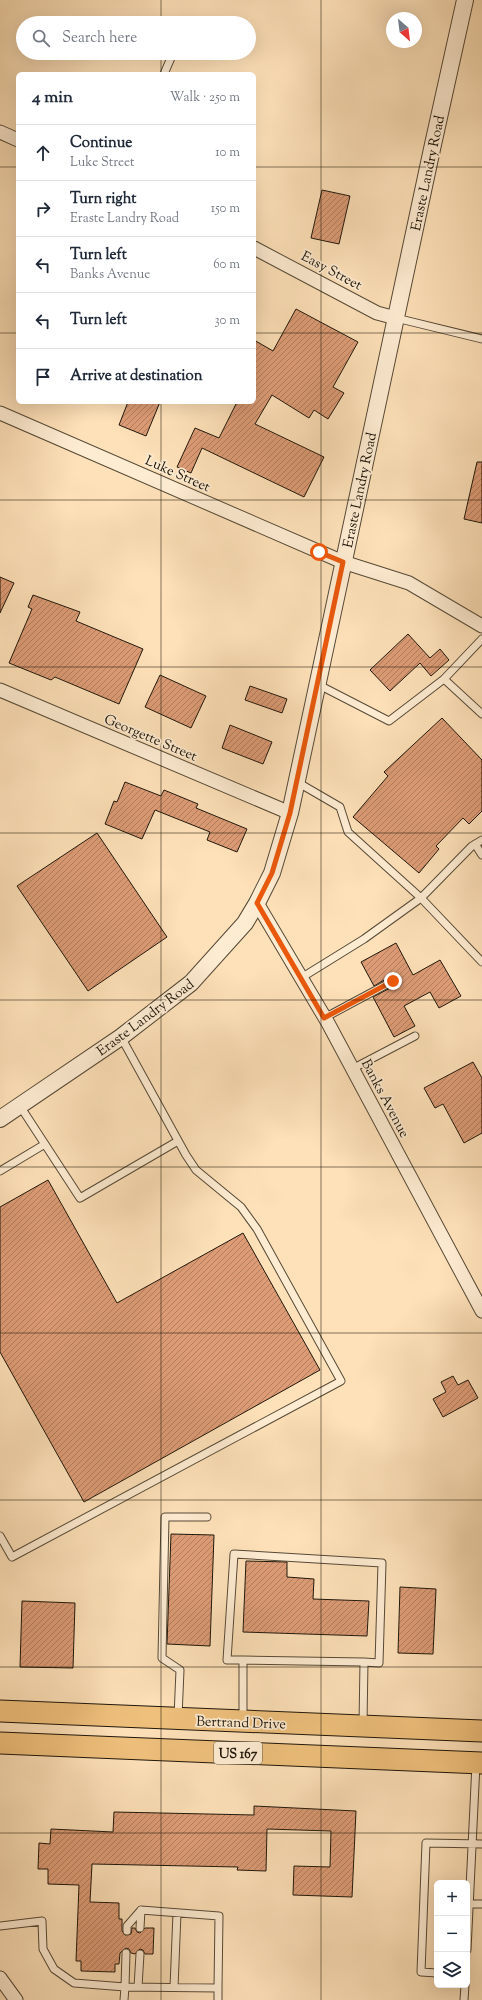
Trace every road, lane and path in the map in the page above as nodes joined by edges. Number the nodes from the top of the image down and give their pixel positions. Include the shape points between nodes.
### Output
1 (465, 0) edge
2 (170, 60) edge
3 (165, 72) edge
4 (0, 132) edge
5 (16, 139) edge
6 (256, 249) edge
7 (396, 318) junction
8 (482, 340) edge
9 (0, 413) edge
10 (343, 562) junction
11 (482, 626) edge
12 (482, 639) edge
13 (444, 679) junction
14 (317, 684) junction
15 (0, 690) edge
16 (482, 714) edge
17 (297, 782) junction
18 (290, 813) junction
19 (479, 842) edge
20 (482, 855) edge
21 (421, 898) junction
22 (257, 903) junction
23 (482, 962) edge
24 (301, 978) junction
25 (393, 981) dead end
26 (324, 1018) junction
27 (415, 1036) dead end
28 (121, 1037) junction
29 (352, 1069) junction
30 (20, 1106) junction
31 (0, 1119) edge
32 (178, 1141) junction
33 (45, 1144) junction
34 (0, 1171) edge
35 (482, 1311) edge
36 (207, 1517) dead end
37 (0, 1536) edge
38 (243, 1660) junction
39 (364, 1662) junction
40 (0, 1711) edge
41 (178, 1719) junction
42 (244, 1722) junction
43 (363, 1726) junction
44 (482, 1731) edge
45 (0, 1743) edge
46 (479, 1763) edge
47 (473, 1843) junction
48 (482, 1844) edge
49 (470, 1904) joint
50 (482, 1904) edge
51 (141, 1910) junction
52 (177, 1913) junction
53 (0, 1926) edge
54 (140, 1928) dead end
55 (126, 1931) dead end
56 (126, 1953) dead end
57 (140, 1954) dead end
58 (434, 1973) edge
59 (0, 1978) edge
60 (125, 1987) junction
61 (138, 1987) junction
62 (174, 1988) junction
63 (218, 1988) junction
64 (465, 1988) edge
65 (16, 2000) edge
66 (124, 2000) edge
67 (218, 2000) edge
68 (464, 2000) edge

1 - 7 street, Eraste Landry Road
2 - 3 lane
4 - 5 street
6 - 7 street, Easy Street via 377,313
7 - 8 lane
7 - 10 street, Eraste Landry Road
9 - 10 street, Luke Street
10 - 11 street, Luke Street via 409,583
10 - 14 street, Eraste Landry Road
12 - 13 lane
13 - 14 lane via 389,720
13 - 16 lane
14 - 17 street, Eraste Landry Road
15 - 18 street, Georgette Street
17 - 18 street, Eraste Landry Road
17 - 21 lane via 340,808 348,832
18 - 22 street, Eraste Landry Road via 272,873
19 - 20 lane
19 - 21 lane
21 - 23 lane
21 - 24 lane via 364,939
22 - 24 street, Banks Avenue
22 - 28 street, Eraste Landry Road via 245,922 191,983
24 - 26 street, Banks Avenue
25 - 26 lane
26 - 29 street, Banks Avenue
27 - 29 lane
28 - 30 street, Eraste Landry Road
28 - 32 lane
29 - 35 street, Banks Avenue
30 - 31 street, Eraste Landry Road
30 - 33 lane
32 - 33 lane via 80,1198
32 - 37 lane via 196,1170 241,1207 257,1229 341,1381 12,1557
33 - 34 lane
36 - 41 lane via 165,1517 162,1658 180,1670
38 - 39 lane
38 - 39 lane via 227,1660 234,1554 382,1563 379,1663
38 - 42 lane
39 - 43 lane
40 - 41 main road, Bertrand Drive / US 167
41 - 42 main road, Bertrand Drive / US 167
42 - 43 main road, Bertrand Drive / US 167
43 - 44 main road, Bertrand Drive / US 167
45 - 46 main road, US 167
46 - 47 lane
47 - 48 lane
47 - 49 lane
47 - 58 lane via 426,1843 421,1972
49 - 50 lane
51 - 52 lane
51 - 54 lane
51 - 55 lane via 127,1926
52 - 62 lane
52 - 63 lane via 219,1916
53 - 60 lane via 42,1921 42,1949 54,1969 74,1984
56 - 60 lane
57 - 61 lane
59 - 65 street
60 - 61 lane
60 - 66 lane
61 - 62 lane
62 - 63 lane
63 - 67 lane
64 - 68 lane

